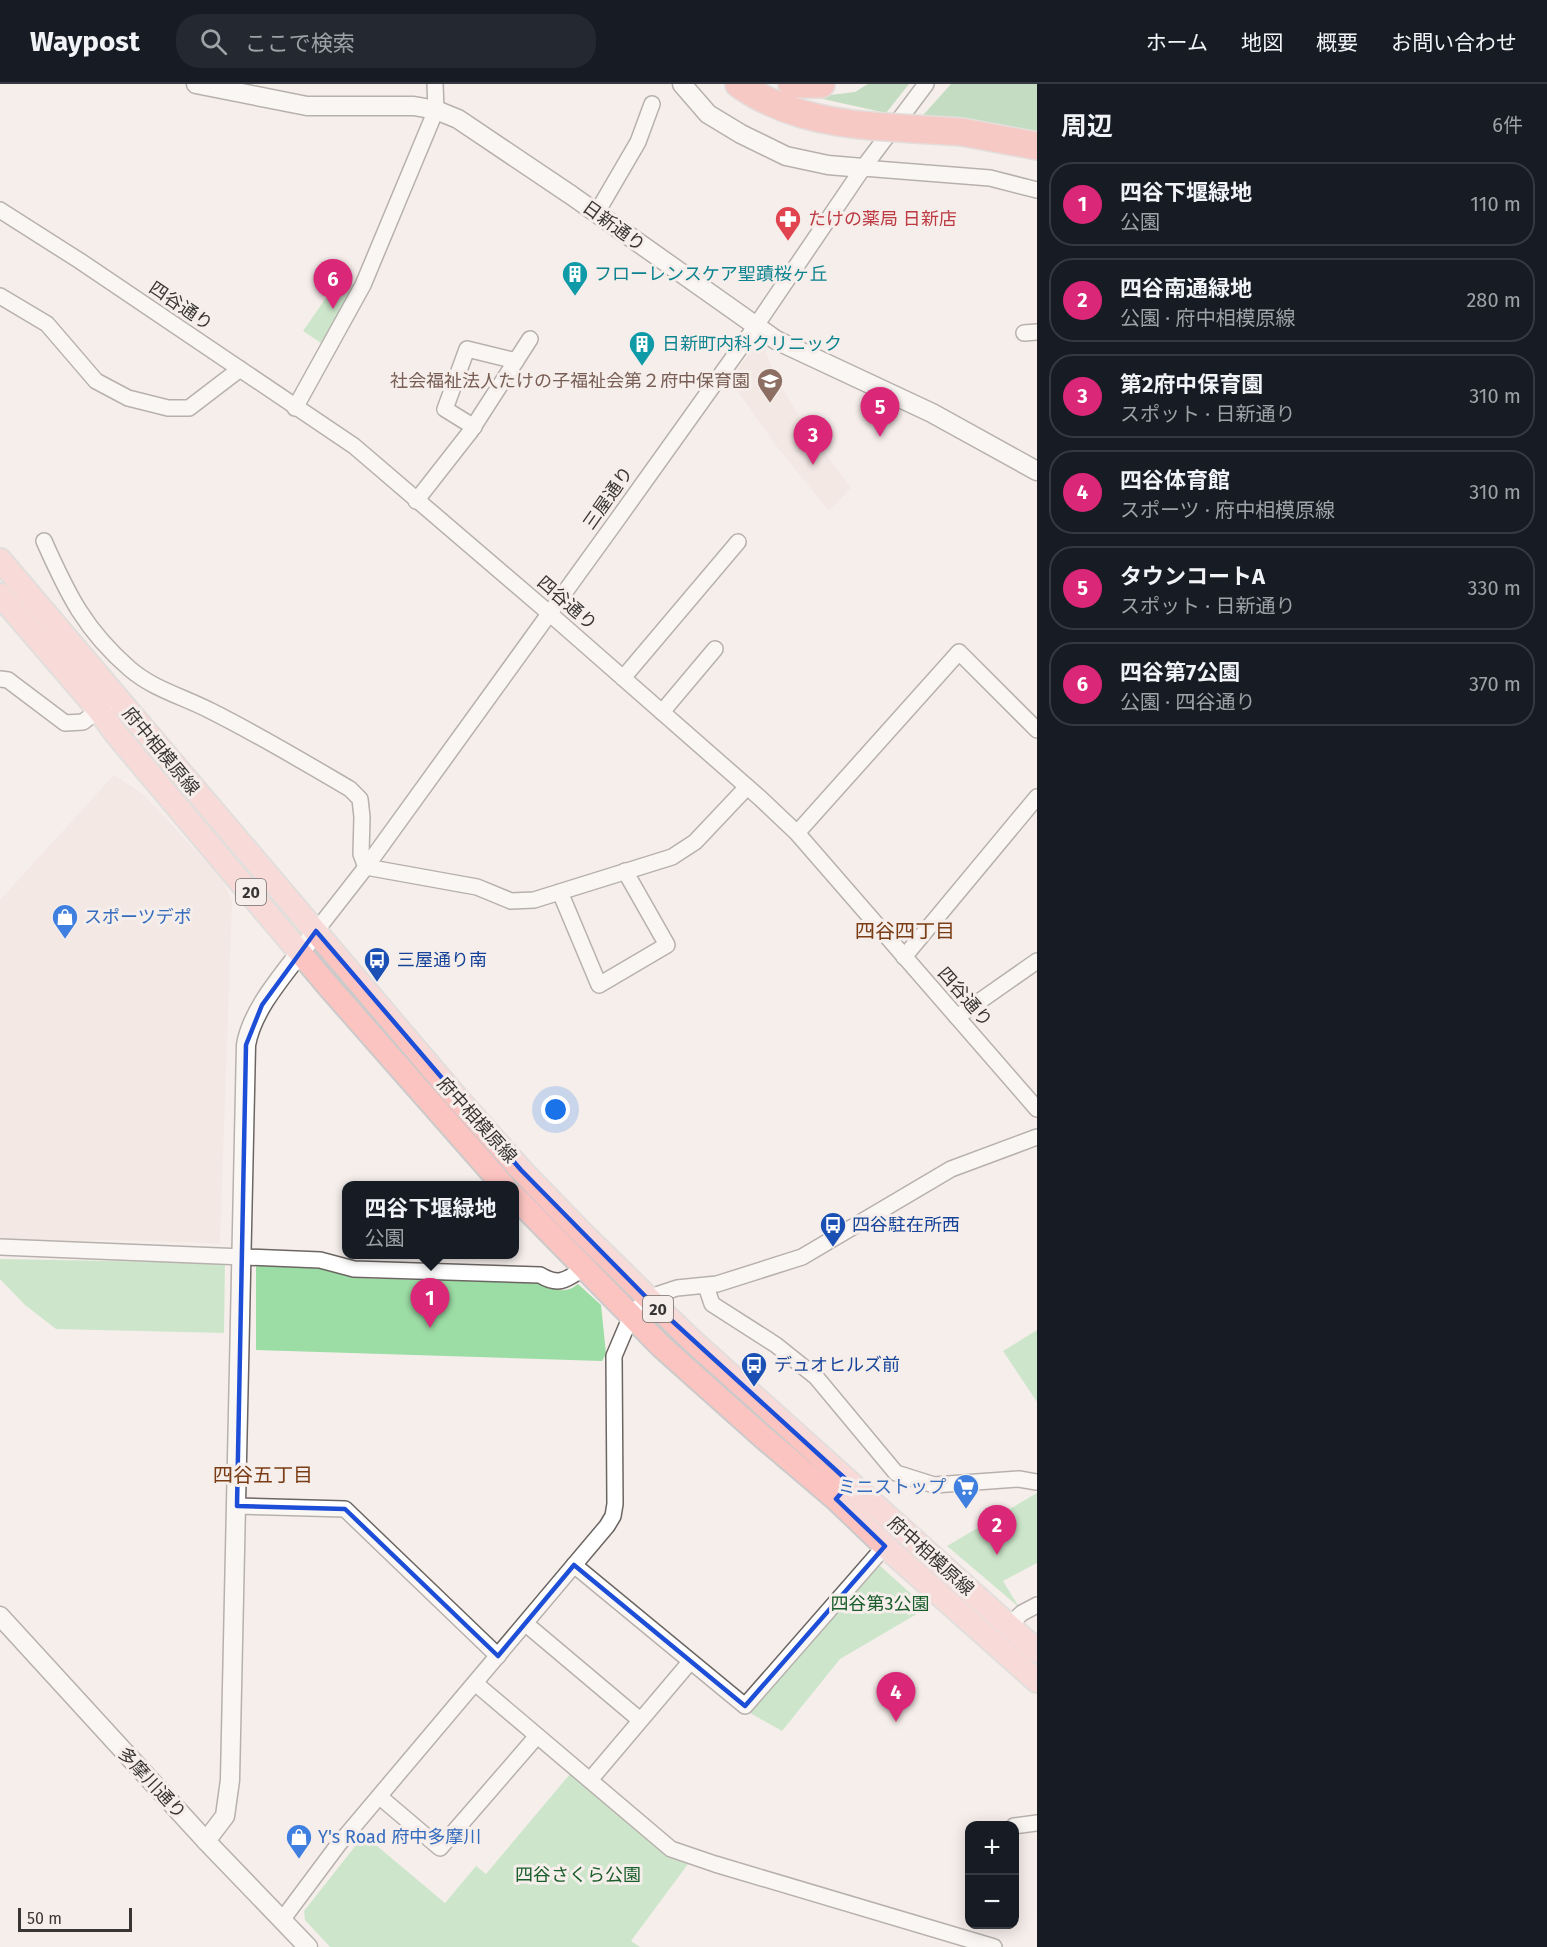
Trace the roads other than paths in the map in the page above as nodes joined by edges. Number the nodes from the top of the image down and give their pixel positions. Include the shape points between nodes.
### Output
1 (196, 84) edge
2 (435, 84) edge
3 (682, 84) edge
4 (739, 84) edge
5 (792, 84) edge
6 (821, 84) edge
7 (926, 84) edge
8 (652, 104) dead end
9 (436, 110) junction
10 (1037, 146) edge
11 (863, 168) junction
12 (1037, 190) edge
13 (0, 210) edge
14 (597, 214) junction
15 (0, 296) edge
16 (755, 327) junction
17 (530, 339) dead end
18 (516, 361) junction
19 (240, 369) junction
20 (295, 408) junction
21 (474, 427) junction
22 (1037, 471) edge
23 (416, 501) junction
24 (45, 541) dead end
25 (738, 542) dead end
26 (0, 560) edge
27 (0, 595) edge
28 (549, 613) junction
29 (715, 649) dead end
30 (623, 678) junction
31 (0, 679) edge
32 (107, 703) junction
33 (662, 712) junction
34 (1037, 730) edge
35 (747, 787) junction
36 (1037, 797) edge
37 (797, 833) junction
38 (366, 867) junction
39 (626, 871) junction
40 (560, 892) junction
41 (316, 931) junction
42 (301, 954) junction
43 (904, 957) junction
44 (1035, 967) edge
45 (957, 1017) junction
46 (1037, 1109) edge
47 (1037, 1137) edge
48 (500, 1181) edge
49 (519, 1201) edge
50 (0, 1247) edge
51 (243, 1257) junction
52 (584, 1268) junction
53 (706, 1286) junction
54 (647, 1298) junction
55 (631, 1316) junction
56 (1037, 1482) edge
57 (843, 1491) junction
58 (237, 1506) junction
59 (885, 1546) junction
60 (574, 1565) junction
61 (1037, 1605) edge
62 (0, 1616) edge
63 (526, 1624) junction
64 (1009, 1626) junction
65 (1037, 1651) edge
66 (498, 1656) junction
67 (690, 1662) junction
68 (1037, 1681) edge
69 (475, 1683) junction
70 (640, 1720) junction
71 (537, 1736) junction
72 (590, 1780) junction
73 (380, 1797) junction
74 (1037, 1822) edge
75 (1019, 1825) edge
76 (206, 1841) junction
77 (282, 1920) junction
78 (967, 1937) edge
79 (308, 1947) edge
80 (994, 1947) edge

1 - 9 street, 日新通り via 307,106 414,106
2 - 9 street
3 - 11 street via 708,114 786,156
4 - 10 highway, bridge via 775,105 842,123 972,134
5 - 6 highway
7 - 11 street, 三屋通り
8 - 14 street via 638,142
9 - 14 street, 日新通り via 458,118
9 - 20 street via 363,285
11 - 12 street via 990,178
11 - 16 street, 三屋通り
13 - 19 street, 四谷通り
14 - 16 street, 日新通り
15 - 19 street via 47,324 96,381 128,398 168,408 189,408
16 - 22 street, 日新通り via 932,412
16 - 28 street, 三屋通り
17 - 18 street
18 - 21 street
18 - 21 street via 467,349 445,409
19 - 20 street, 四谷通り
20 - 23 street, 四谷通り via 354,446
21 - 23 street
23 - 28 street, 四谷通り
24 - 38 street via 65,590 82,617 132,670 271,742 350,789 360,799 361,854
25 - 30 street
26 - 32 main road, 府中相模原線 / 20
27 - 32 main road, 府中相模原線 / 20
28 - 30 street, 四谷通り
28 - 38 street, 三屋通り
29 - 33 street
30 - 33 street, 四谷通り
31 - 32 street via 8,680 65,723 83,722
32 - 41 main road, 府中相模原線 / 20
32 - 42 main road, 府中相模原線 / 20
33 - 35 street, 四谷通り
34 - 37 street via 959,652
35 - 37 street, 四谷通り
35 - 39 street via 695,842 672,857
36 - 43 street
37 - 43 street, 四谷通り
38 - 40 street via 477,887 512,901 534,900
38 - 41 street, 三屋通り
39 - 40 street
39 - 40 street via 667,945 599,985
41 - 42 street
41 - 54 main road, 府中相模原線 / 20 via 514,1162
42 - 48 main road, 府中相模原線 / 20
42 - 51 street via 262,1005 248,1033
43 - 45 street, 四谷通り
44 - 45 street
45 - 46 street, 四谷通り
47 - 53 street via 951,1169 802,1257
49 - 52 main road, 府中相模原線 / 20
50 - 51 street
51 - 52 street via 320,1260 354,1269 540,1275 563,1282
51 - 58 street
52 - 55 main road, 府中相模原線 / 20
53 - 54 street via 677,1288
53 - 56 street via 712,1304 776,1345 816,1377 896,1473 934,1485 1019,1479
54 - 55 street
54 - 57 main road, 府中相模原線 / 20
55 - 57 main road, 府中相模原線 / 20 via 763,1437
55 - 60 street via 614,1356 613,1516
57 - 59 main road, 府中相模原線 / 20
57 - 64 main road, 府中相模原線 / 20
58 - 66 street via 345,1509
58 - 76 street via 229,1795 225,1816
59 - 67 street via 745,1706
59 - 68 main road, 府中相模原線 / 20
60 - 63 street
60 - 67 street
61 - 64 street
62 - 76 street, 多摩川通り
63 - 66 street
63 - 70 street
64 - 65 main road, 府中相模原線 / 20
66 - 69 street
67 - 70 street
69 - 71 street
69 - 73 street
70 - 72 street
71 - 72 street
71 - 73 street via 440,1848
72 - 78 street via 671,1849
73 - 77 street
74 - 75 street
76 - 77 street, 多摩川通り
77 - 79 street, 多摩川通り
78 - 80 street

